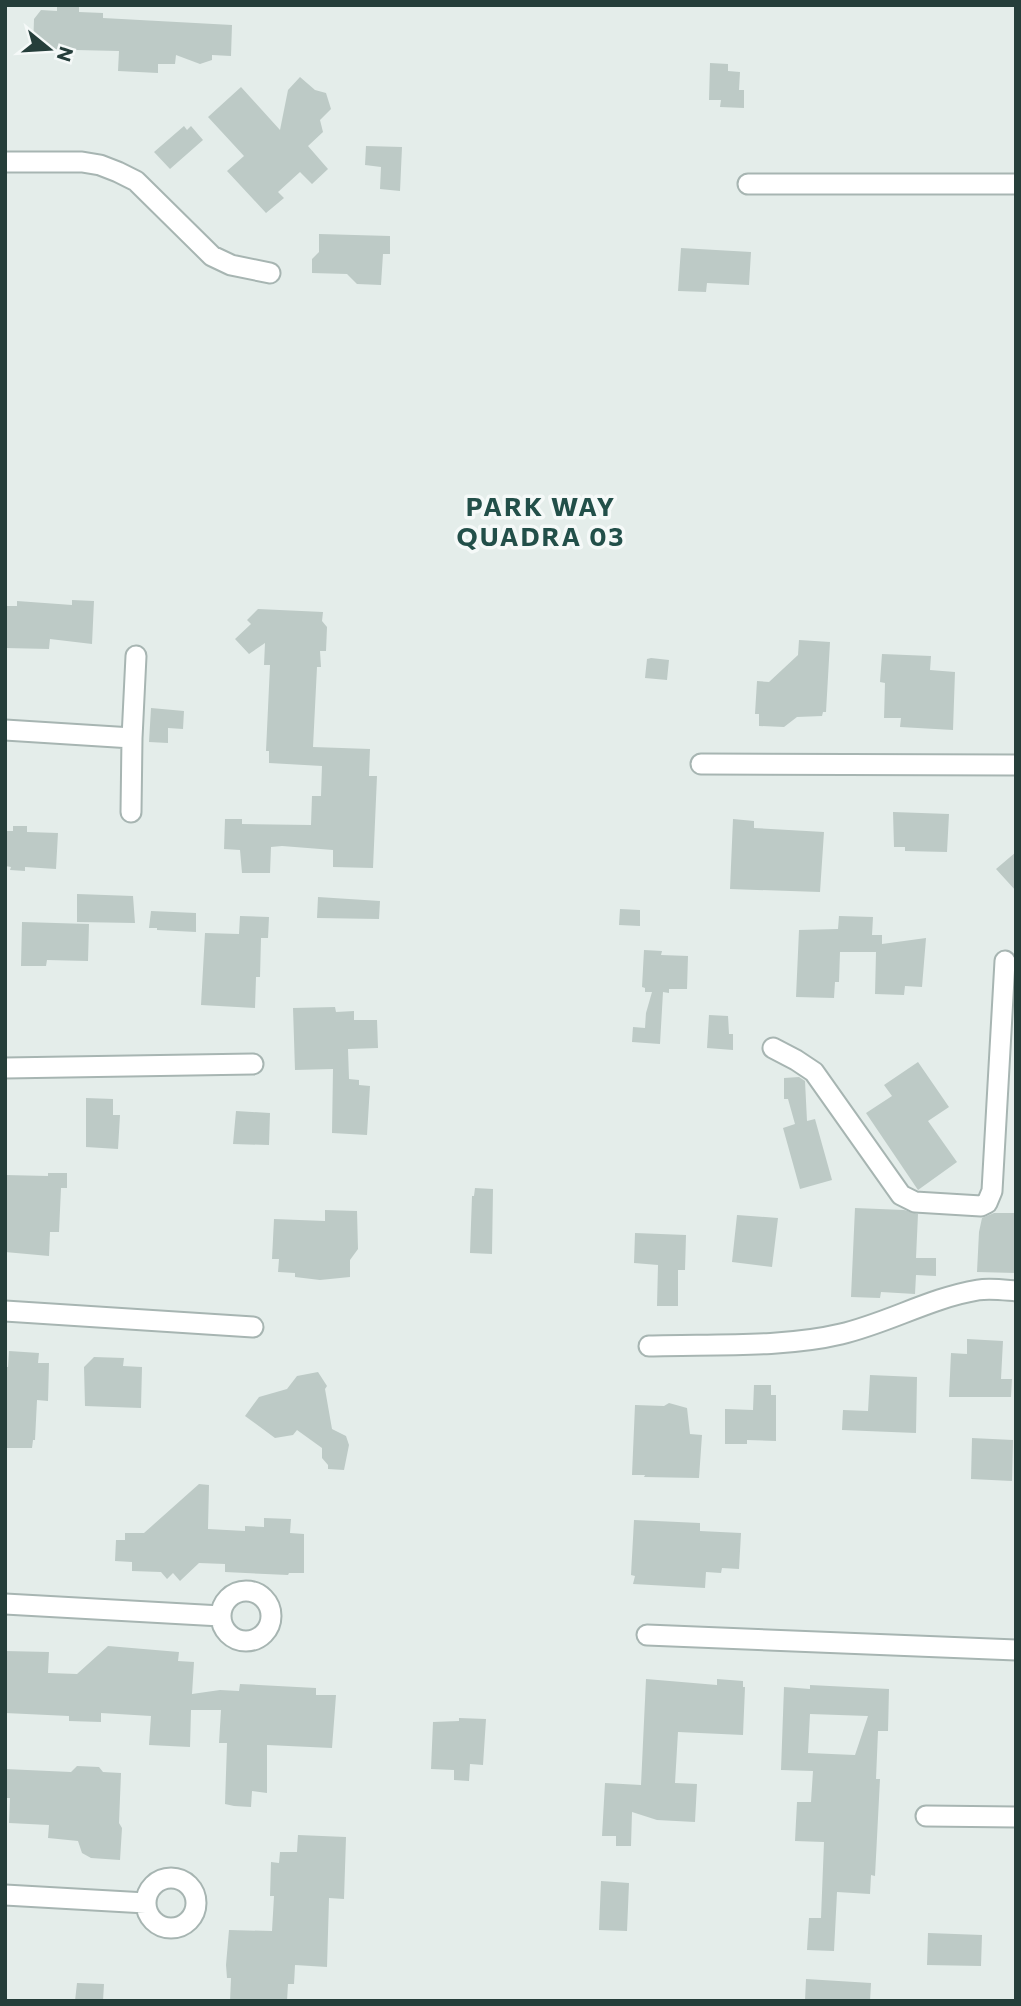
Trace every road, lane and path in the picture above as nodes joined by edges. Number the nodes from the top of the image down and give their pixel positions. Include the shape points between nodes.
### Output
1 (5, 162) edge
2 (748, 184) dead end
3 (1016, 184) edge
4 (270, 273) dead end
5 (136, 656) dead end
6 (5, 730) edge
7 (132, 738) junction
8 (701, 764) dead end
9 (1016, 765) edge
10 (131, 812) dead end
11 (1005, 961) dead end
12 (772, 1048) dead end
13 (253, 1065) dead end
14 (5, 1068) edge
15 (1007, 1071) edge
16 (1016, 1291) edge
17 (5, 1311) edge
18 (253, 1327) dead end
19 (649, 1346) dead end
20 (5, 1604) edge
21 (221, 1616) dead end
22 (647, 1634) dead end
23 (1016, 1650) edge
24 (926, 1816) dead end
25 (1016, 1817) edge
26 (5, 1895) edge
27 (146, 1903) dead end

1 - 4 street via 82,162 118,172 136,181 212,256
2 - 3 street
5 - 7 street
6 - 7 street
7 - 10 street
8 - 9 street
11 - 15 street
12 - 15 street via 814,1072 901,1195 915,1202 987,1203
13 - 14 street
16 - 19 street via 982,1290 948,1297 881,1324 837,1335 774,1343
17 - 18 street
20 - 21 street
22 - 23 street
24 - 25 street
26 - 27 street

